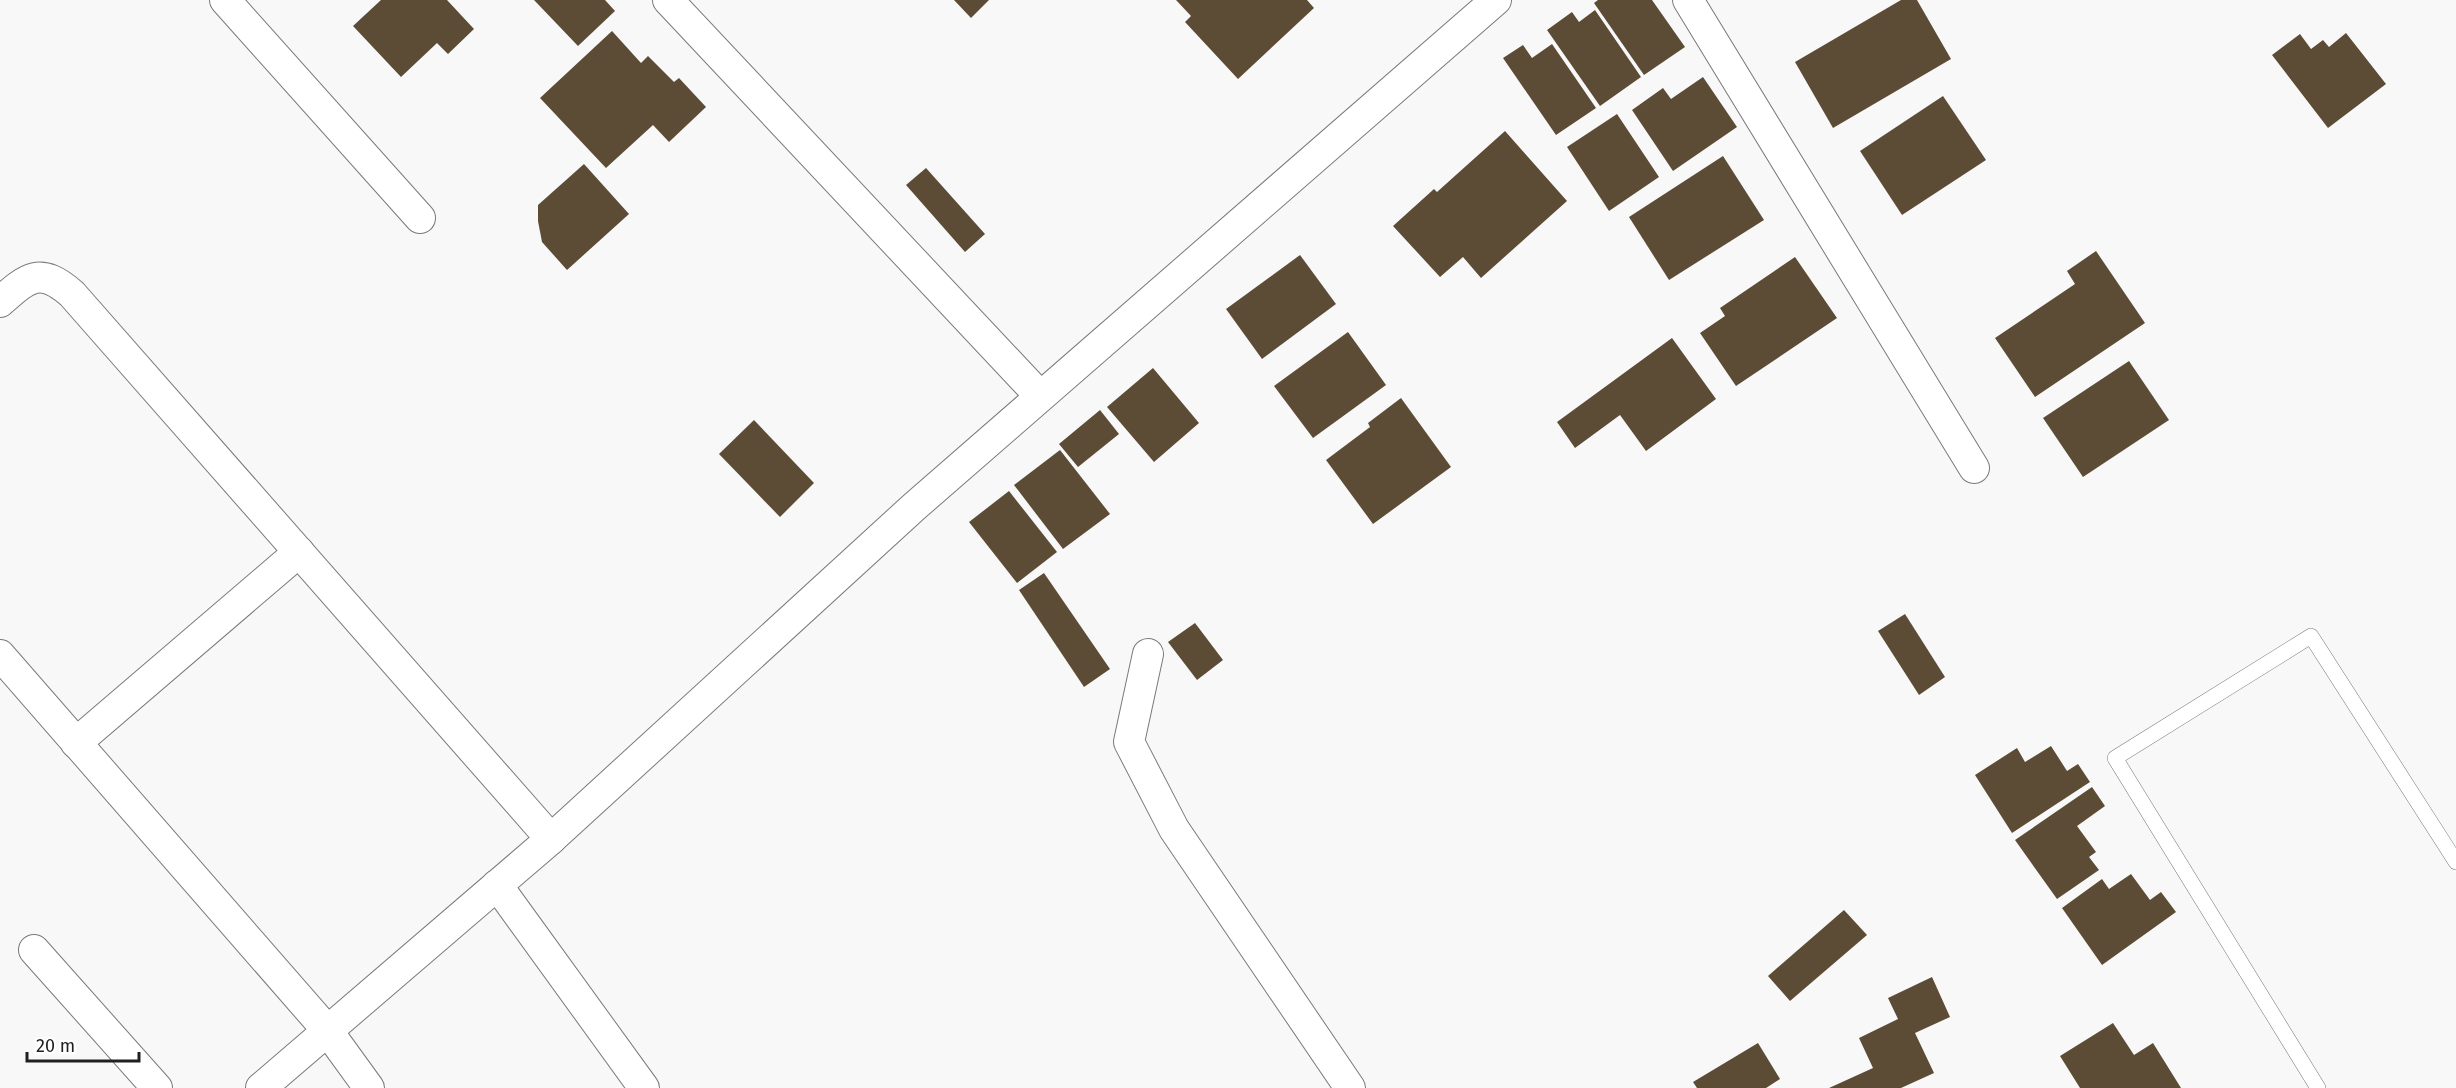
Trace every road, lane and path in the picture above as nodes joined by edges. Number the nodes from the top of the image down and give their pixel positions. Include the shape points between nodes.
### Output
1 (225, 0) edge
2 (668, 0) edge
3 (1688, 0) edge
4 (1487, 3) edge
5 (420, 218) dead end
6 (0, 302) edge
7 (1040, 396) junction
8 (1974, 468) dead end
9 (299, 552) junction
10 (1148, 654) dead end
11 (0, 655) edge
12 (76, 742) junction
13 (551, 839) junction
14 (2456, 862) edge
15 (497, 885) junction
16 (34, 950) dead end
17 (327, 1030) junction
18 (157, 1088) edge
19 (261, 1088) edge
20 (369, 1088) edge
21 (644, 1088) edge
22 (1350, 1088) edge
23 (2318, 1088) edge

1 - 5 street
2 - 7 street
3 - 8 street
4 - 7 street
6 - 9 street via 22,283 38,277 56,280
7 - 13 street
9 - 12 street
9 - 13 street
10 - 22 street via 1129,742 1174,828
11 - 12 street
12 - 17 street
13 - 15 street
14 - 23 lane via 2311,636 2115,758
15 - 17 street
15 - 21 street
16 - 18 street
17 - 19 street
17 - 20 street

